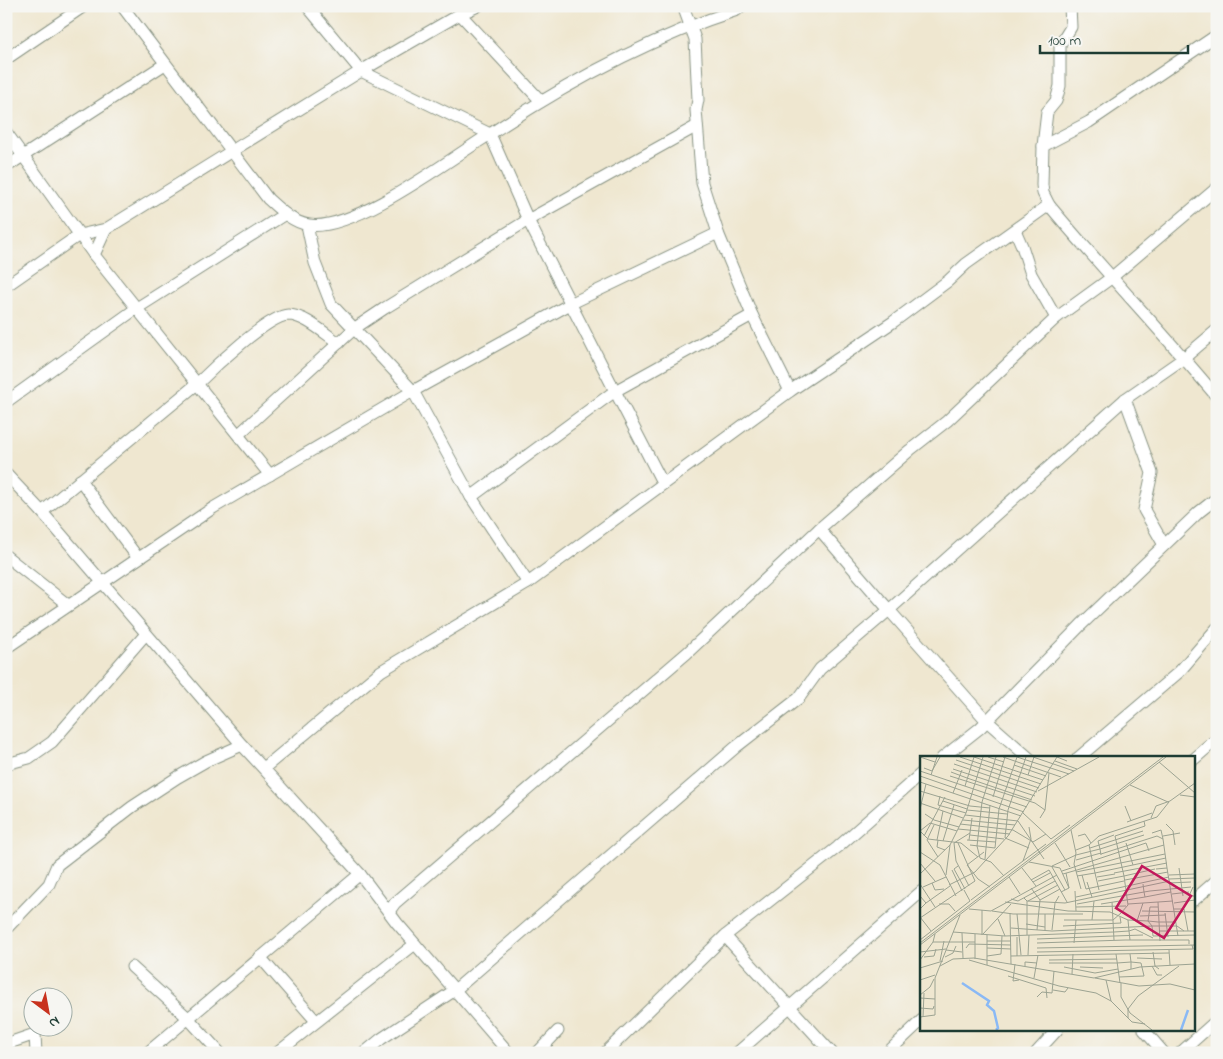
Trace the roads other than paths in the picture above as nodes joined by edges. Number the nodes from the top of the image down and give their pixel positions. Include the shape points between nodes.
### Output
1 (84, 6) edge
2 (122, 6) edge
3 (307, 6) edge
4 (478, 6) edge
5 (683, 6) edge
6 (741, 6) edge
7 (1072, 8) edge
8 (460, 14) junction
9 (691, 24) junction
10 (1217, 35) edge
11 (6, 60) edge
12 (165, 64) junction
13 (361, 71) junction
14 (540, 100) junction
15 (698, 126) junction
16 (6, 132) edge
17 (490, 134) junction
18 (1043, 146) junction
19 (231, 152) junction
20 (23, 156) junction
21 (6, 167) edge
22 (1217, 188) edge
23 (1050, 206) junction
24 (285, 214) junction
25 (528, 220) junction
26 (307, 225) junction
27 (106, 229) junction
28 (1014, 230) junction
29 (718, 233) junction
30 (79, 235) junction
31 (94, 255) junction
32 (1111, 278) junction
33 (6, 286) edge
34 (572, 303) junction
35 (136, 308) junction
36 (752, 315) junction
37 (1056, 318) junction
38 (355, 328) junction
39 (1217, 330) edge
40 (339, 343) junction
41 (1184, 358) junction
42 (198, 383) junction
43 (615, 390) junction
44 (413, 391) junction
45 (790, 391) junction
46 (1217, 397) edge
47 (1125, 399) junction
48 (6, 402) edge
49 (239, 434) junction
50 (6, 474) edge
51 (270, 475) junction
52 (80, 480) junction
53 (663, 484) junction
54 (471, 497) junction
55 (1217, 498) edge
56 (42, 512) junction
57 (819, 529) junction
58 (1164, 545) junction
59 (6, 556) edge
60 (138, 558) junction
61 (101, 582) junction
62 (528, 583) junction
63 (68, 605) junction
64 (889, 610) junction
65 (1217, 628) edge
66 (145, 635) junction
67 (6, 648) edge
68 (988, 721) junction
69 (1217, 739) edge
70 (242, 745) junction
71 (944, 756) edge
72 (1027, 756) edge
73 (1080, 756) edge
74 (1196, 757) edge
75 (6, 764) edge
76 (264, 768) junction
77 (920, 775) edge
78 (360, 874) junction
79 (1217, 880) edge
80 (920, 893) edge
81 (1196, 898) edge
82 (390, 910) junction
83 (6, 930) edge
84 (725, 936) junction
85 (415, 944) junction
86 (260, 957) junction
87 (132, 967) dead end
88 (455, 990) junction
89 (788, 1007) junction
90 (187, 1017) junction
91 (1217, 1020) edge
92 (316, 1021) junction
93 (920, 1022) edge
94 (558, 1031) dead end
95 (1055, 1032) edge
96 (1146, 1032) edge
97 (6, 1044) edge
98 (36, 1053) edge
99 (147, 1053) edge
100 (220, 1053) edge
101 (277, 1053) edge
102 (364, 1053) edge
103 (509, 1053) edge
104 (536, 1053) edge
105 (605, 1053) edge
106 (737, 1053) edge
107 (832, 1053) edge
108 (886, 1053) edge
109 (1036, 1053) edge
110 (1164, 1053) edge
111 (1180, 1053) edge

1 - 11 street
2 - 12 street
3 - 13 street
4 - 8 street
5 - 9 street
6 - 9 street
7 - 18 street via 1071,27 1060,44 1060,86 1056,101 1047,112
8 - 13 street
8 - 14 street
9 - 14 street
9 - 15 street via 695,39
10 - 18 street via 1089,122
12 - 19 street
12 - 20 street
13 - 17 street
13 - 19 street
14 - 17 street
15 - 25 street
15 - 29 street via 702,183
16 - 20 street
17 - 25 street
17 - 26 street via 359,216 324,226
18 - 23 street via 1043,193
19 - 24 street via 268,199
19 - 27 street
20 - 21 street
20 - 30 street
22 - 32 street
23 - 28 street
23 - 32 street
24 - 26 street
24 - 35 street
25 - 34 street
25 - 38 street
26 - 38 street via 323,289 336,310
27 - 30 street
27 - 31 street
28 - 37 street via 1031,274
28 - 45 street via 893,322
29 - 34 street
29 - 36 street
30 - 31 street
30 - 33 street
31 - 35 street
32 - 37 street
32 - 41 street
34 - 43 street
34 - 44 street
35 - 42 street
35 - 48 street
36 - 43 street
36 - 45 street
37 - 57 street via 947,421
38 - 40 street
38 - 44 street
39 - 41 street
40 - 42 street via 302,319 288,315 272,322 220,361
40 - 49 street
41 - 46 street
41 - 47 street
42 - 49 street
42 - 52 street
43 - 53 street
43 - 54 street
44 - 51 street
44 - 54 street
45 - 53 street
47 - 58 street via 1152,473 1144,510
47 - 64 street
49 - 51 street
50 - 56 street
51 - 60 street
52 - 56 street
52 - 60 street
53 - 62 street
54 - 62 street
55 - 58 street
56 - 61 street
57 - 64 street
57 - 82 street via 687,653
58 - 68 street
59 - 63 street
60 - 61 street
61 - 63 street
61 - 66 street
62 - 76 street via 381,672
63 - 67 street
64 - 68 street
64 - 88 street via 820,669 799,698 736,747
65 - 73 street via 1179,672
66 - 70 street
66 - 75 street via 52,742 29,758
68 - 71 street
68 - 72 street
69 - 74 street
70 - 76 street
70 - 83 street via 178,778 57,865 49,884
76 - 78 street
77 - 84 street via 838,847
78 - 82 street
78 - 86 street
79 - 81 street
80 - 89 street
82 - 85 street
84 - 89 street
84 - 105 street
85 - 88 street
85 - 92 street
86 - 90 street
86 - 92 street
87 - 90 street
88 - 102 street
88 - 103 street
89 - 106 street
89 - 107 street
90 - 99 street
90 - 100 street
91 - 111 street
92 - 101 street
93 - 108 street
94 - 104 street
95 - 109 street
96 - 110 street
97 - 98 street via 35,1034

